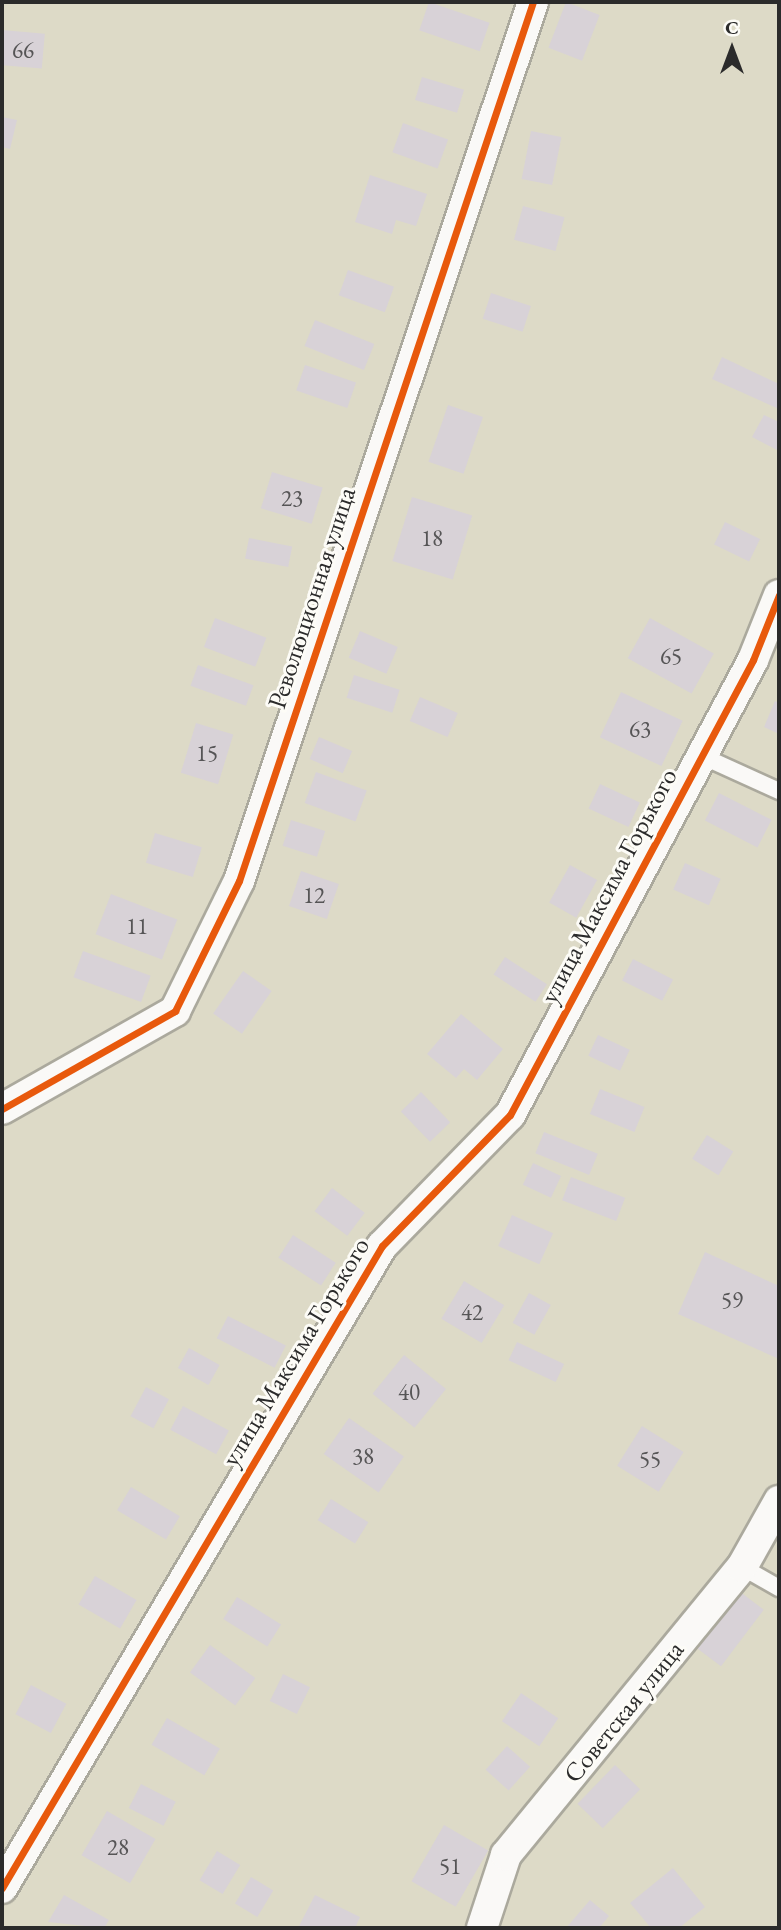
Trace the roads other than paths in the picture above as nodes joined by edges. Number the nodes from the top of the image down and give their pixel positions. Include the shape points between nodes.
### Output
1 (533, 2) edge
2 (779, 595) edge
3 (702, 756) junction
4 (779, 791) edge
5 (2, 1109) edge
6 (779, 1501) edge
7 (742, 1567) junction
8 (779, 1588) edge
9 (4, 1878) edge
10 (482, 1928) edge

1 - 5 street, Революционная улица via 239,881 175,1011
2 - 3 street, улица Максима Горького
3 - 4 lane
3 - 9 street, улица Максима Горького via 510,1115 382,1246
6 - 7 street, Советская улица
7 - 8 lane
7 - 10 street, Советская улица via 506,1856

